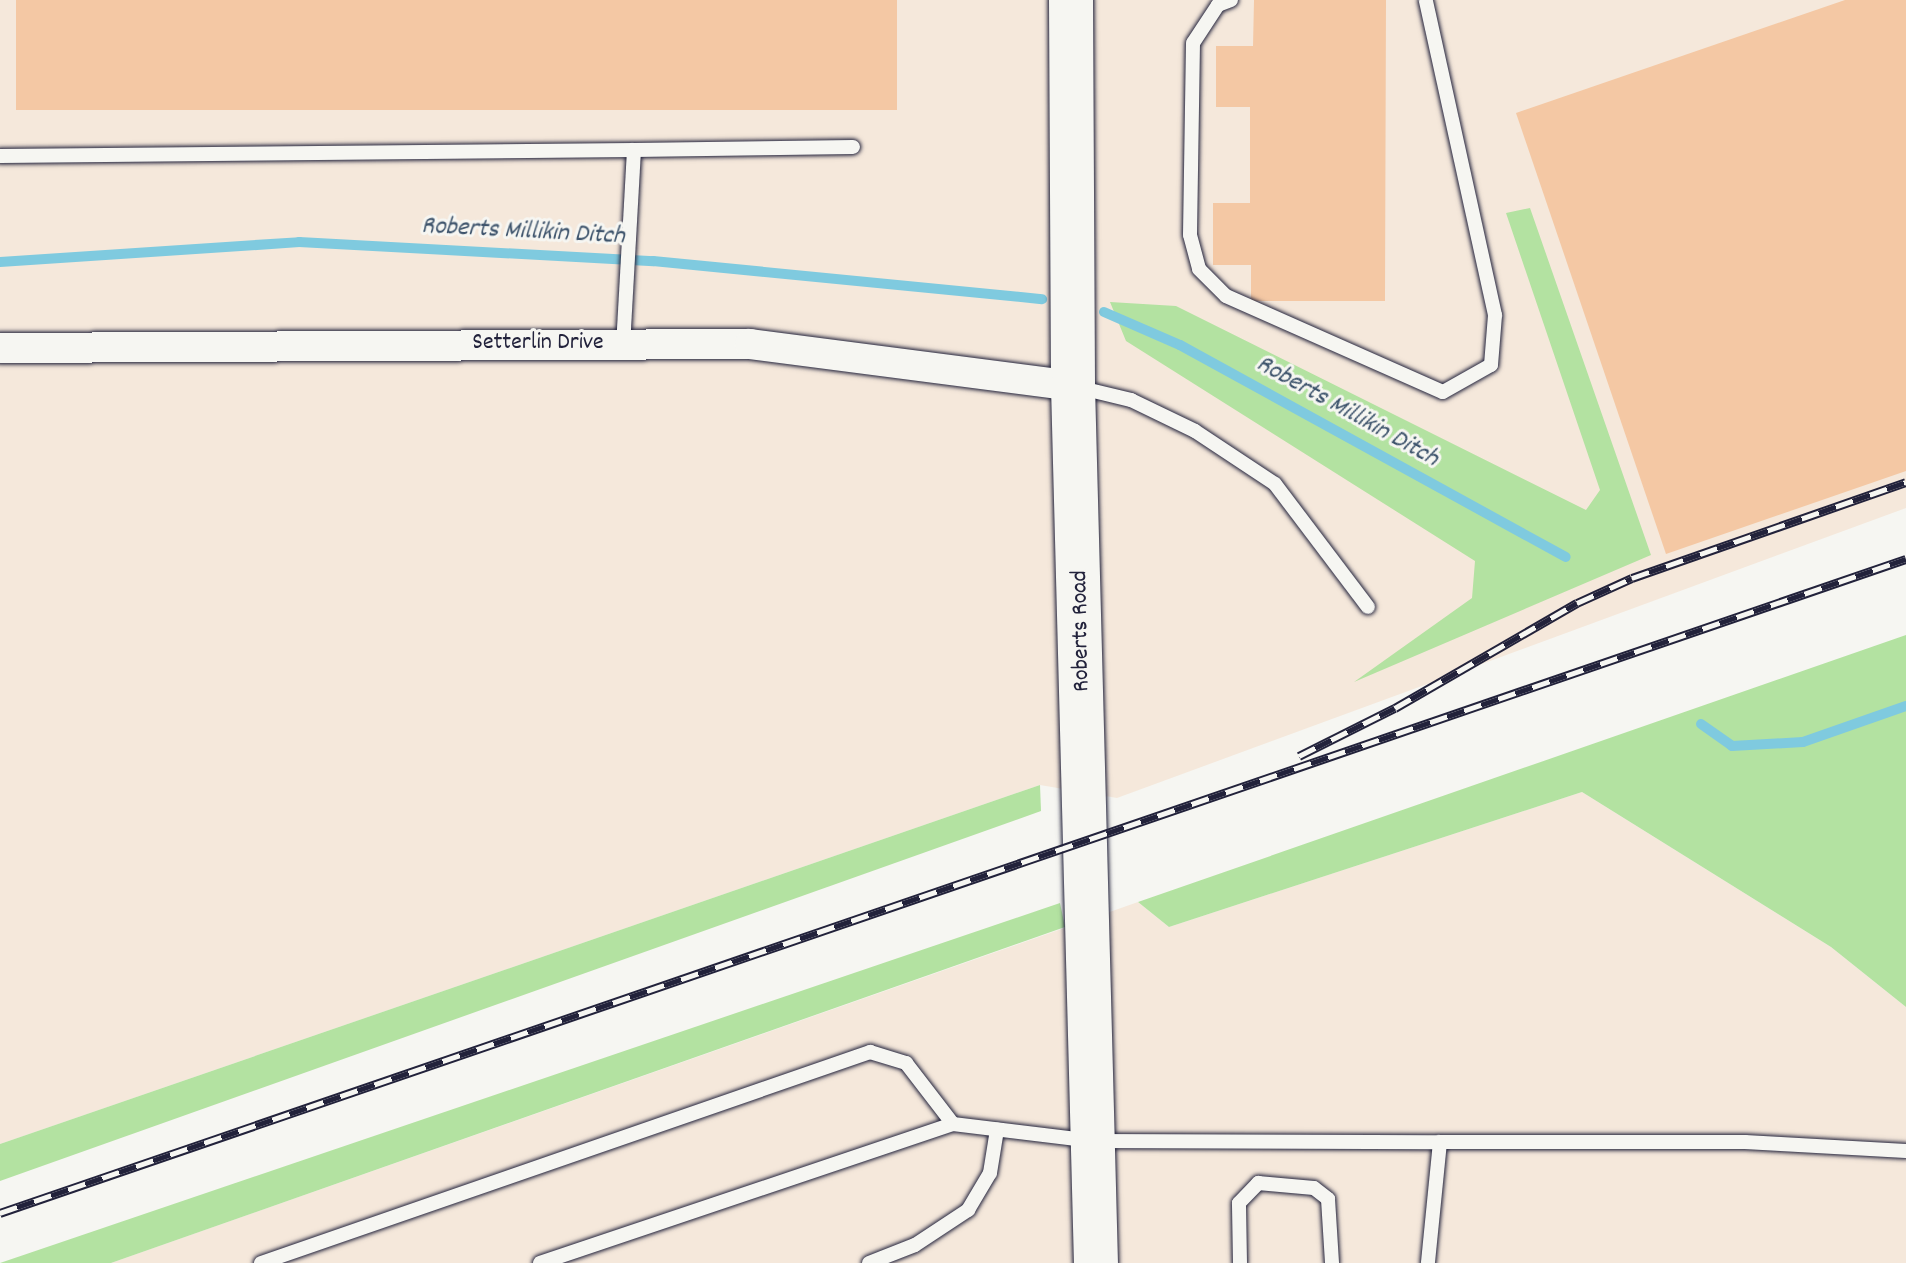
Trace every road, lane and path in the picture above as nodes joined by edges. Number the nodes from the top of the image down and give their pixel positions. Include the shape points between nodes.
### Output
1 (1071, 0) edge
2 (1231, 0) edge
3 (1426, 0) edge
4 (853, 147) dead end
5 (634, 150) junction
6 (0, 156) edge
7 (623, 344) junction
8 (0, 348) edge
9 (1073, 386) junction
10 (1368, 607) dead end
11 (953, 1124) junction
12 (997, 1130) junction
13 (1093, 1141) junction
14 (1440, 1142) junction
15 (1906, 1151) edge
16 (261, 1263) edge
17 (540, 1263) edge
18 (869, 1263) edge
19 (1096, 1263) edge
20 (1240, 1263) edge
21 (1332, 1263) edge
22 (1428, 1263) edge

1 - 9 main road, Roberts Road
2 - 3 lane via 1218,5 1193,43 1190,235 1199,269 1226,296 1443,392 1491,365 1495,315
4 - 5 lane
5 - 6 lane
5 - 7 lane
7 - 8 street, Setterlin Drive
7 - 9 street, Setterlin Drive via 750,344
9 - 10 lane via 1131,400 1195,431 1275,484
9 - 13 main road, Roberts Road
11 - 12 lane
11 - 16 lane via 906,1063 870,1052
11 - 17 lane
12 - 13 lane
12 - 18 lane via 990,1173 968,1210 915,1245
13 - 14 lane
13 - 19 main road, Roberts Road
14 - 15 lane via 1745,1142
14 - 22 lane
20 - 21 lane via 1239,1203 1258,1183 1314,1188 1328,1199

